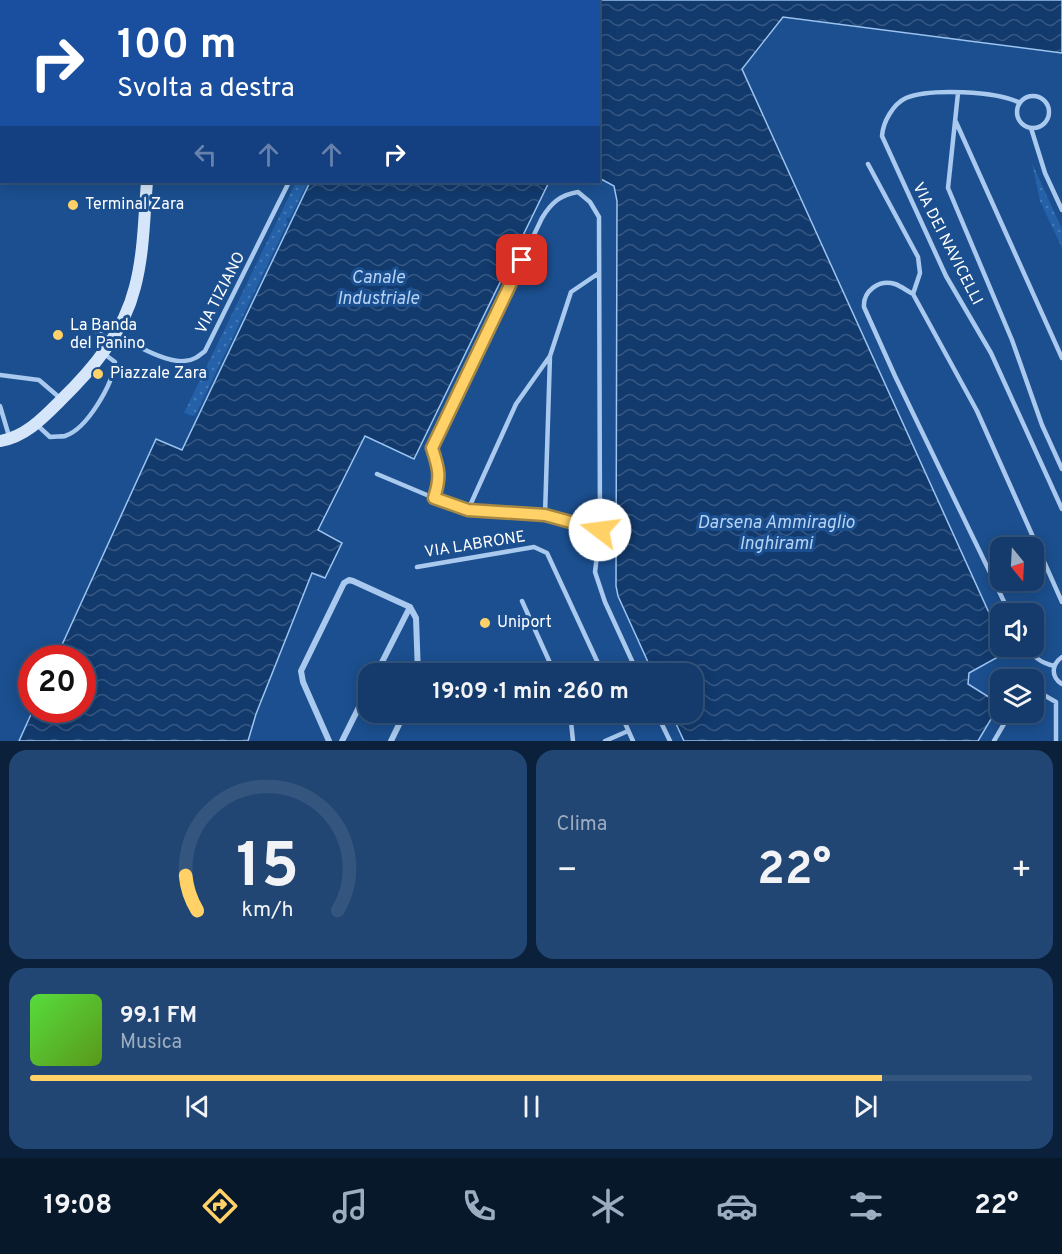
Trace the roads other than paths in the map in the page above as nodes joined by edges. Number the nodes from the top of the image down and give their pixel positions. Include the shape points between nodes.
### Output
1 (958, 93) junction
2 (1020, 103) junction
3 (955, 120) junction
4 (1031, 128) junction
5 (868, 164) dead end
6 (147, 183) edge
7 (289, 183) edge
8 (1062, 210) edge
9 (599, 273) junction
10 (913, 294) junction
11 (97, 332) dead end
12 (113, 338) junction
13 (102, 353) junction
14 (550, 356) junction
15 (1062, 358) edge
16 (0, 375) edge
17 (62, 400) junction
18 (0, 406) edge
19 (36, 424) junction
20 (4, 441) edge
21 (1062, 469) edge
22 (377, 474) dead end
23 (434, 498) junction
24 (1062, 509) edge
25 (468, 510) junction
26 (545, 515) junction
27 (600, 530) junction
28 (417, 567) dead end
29 (522, 602) dead end
30 (1062, 602) edge
31 (1005, 603) edge
32 (410, 607) junction
33 (1035, 657) edge
34 (1062, 657) edge
35 (382, 663) edge
36 (418, 663) edge
37 (550, 663) edge
38 (598, 663) edge
39 (633, 663) edge
40 (1054, 666) junction
41 (1062, 684) edge
42 (1044, 696) edge
43 (358, 709) edge
44 (400, 723) edge
45 (571, 723) edge
46 (625, 723) edge
47 (661, 723) edge
48 (1005, 723) edge
49 (628, 731) junction
50 (329, 741) edge
51 (342, 741) edge
52 (391, 741) edge
53 (573, 741) edge
54 (605, 741) edge
55 (633, 741) edge
56 (670, 741) edge
57 (994, 741) edge
58 (1056, 741) edge

1 - 2 lane, VIA DEI NAVICELLI via 1009,97
1 - 3 lane
1 - 24 lane, VIA DEI NAVICELLI via 929,93 904,99 892,110 882,136 946,276 995,361
2 - 4 lane via 1018,118
2 - 4 lane via 1034,96 1048,106 1047,120
3 - 15 lane
3 - 21 lane via 948,188
4 - 8 lane
5 - 10 lane via 918,256 920,273
6 - 12 main road via 140,262 129,306
7 - 12 lane, VIA TIZIANO via 206,351 184,362 176,361
9 - 14 lane via 571,292
9 - 23 lane via 599,217 578,192 567,194 551,204 543,218 432,448 439,470
9 - 27 lane
10 - 30 lane via 977,411
10 - 31 lane via 886,283 867,292 864,307
11 - 12 lane
12 - 13 main road
13 - 17 main road
13 - 19 lane via 115,362 114,372 86,422 65,436 50,437
14 - 25 lane via 516,404
14 - 26 lane
16 - 17 lane via 39,380
17 - 19 main road
18 - 20 lane
19 - 20 main road
22 - 23 lane
23 - 25 lane
25 - 26 lane
26 - 27 lane
27 - 39 lane via 595,572
28 - 38 lane, VIA LABRONE via 534,547 547,553
29 - 37 lane
32 - 35 street
32 - 36 street via 416,618
32 - 50 street via 353,581 344,583 301,671
33 - 40 lane
34 - 40 lane
40 - 41 lane via 1055,678
42 - 58 lane via 1056,702
43 - 51 street
44 - 52 street
45 - 53 lane
46 - 49 lane
47 - 56 lane
48 - 57 lane
49 - 54 lane
49 - 55 lane

